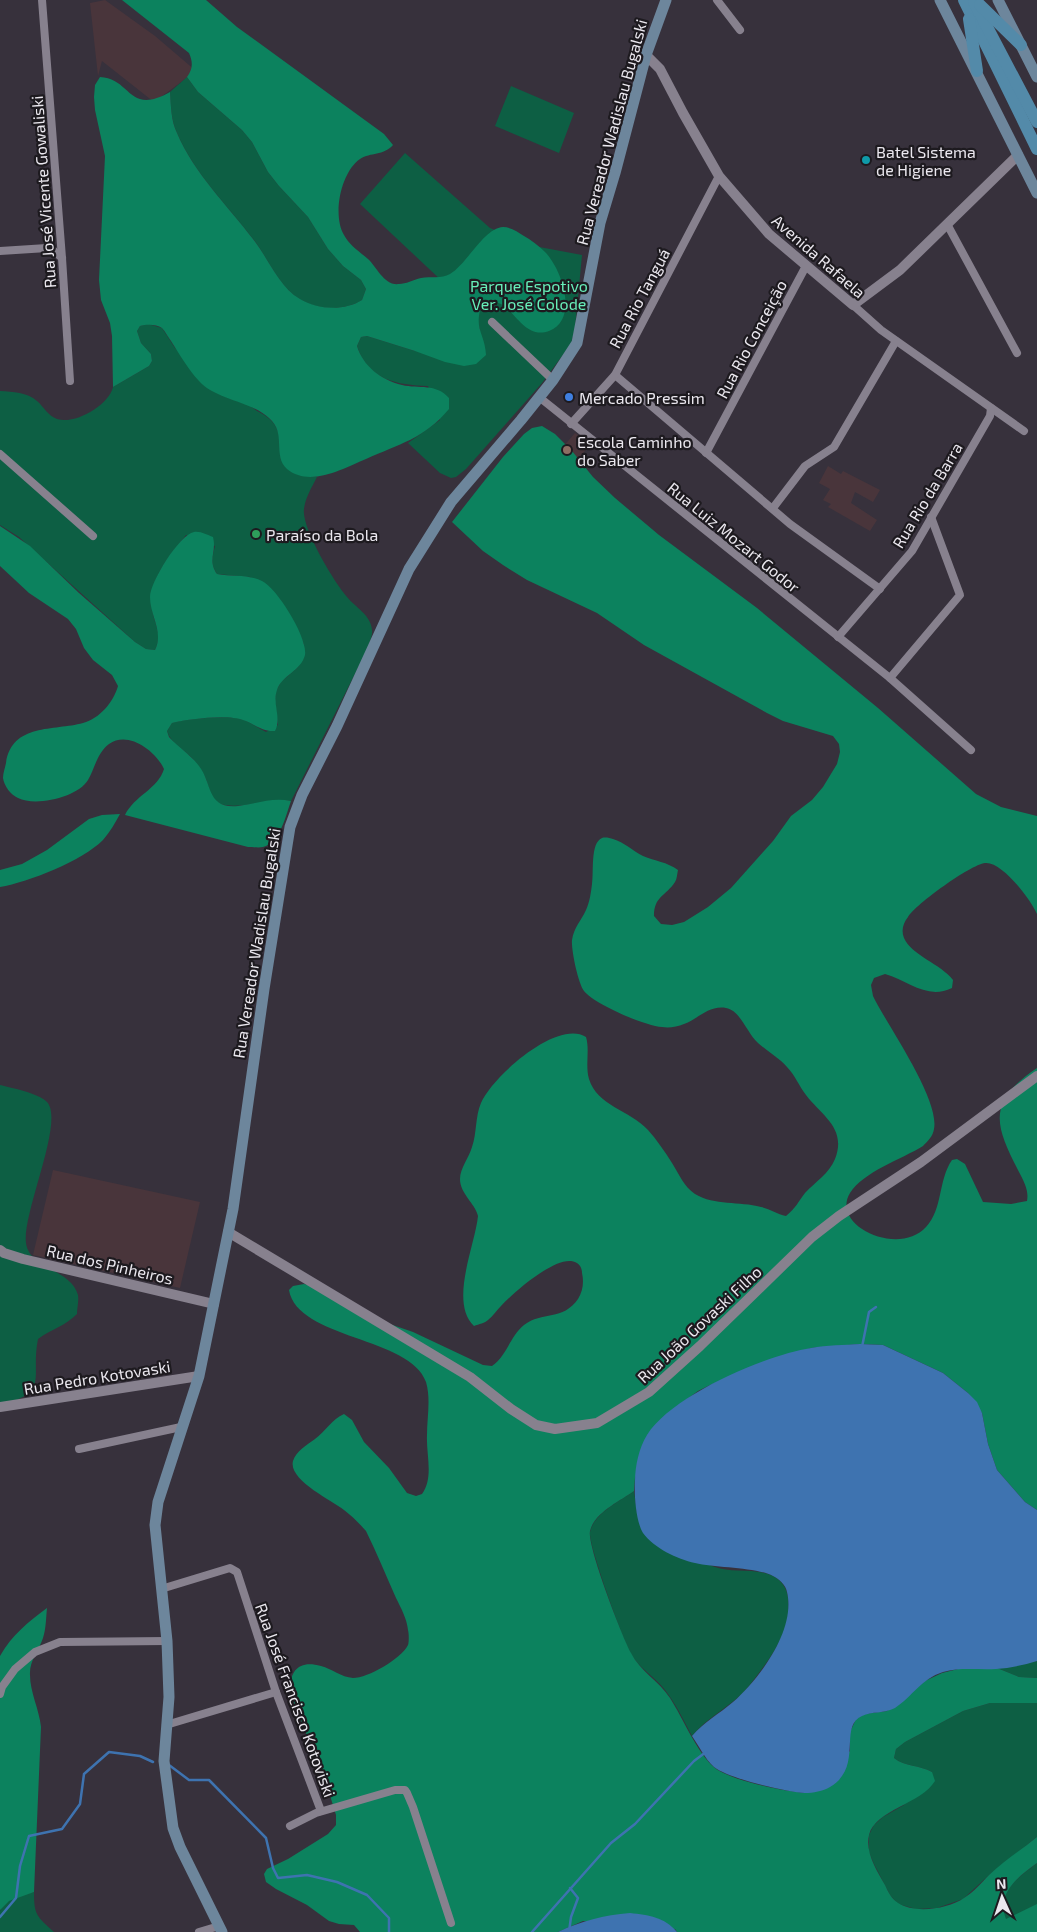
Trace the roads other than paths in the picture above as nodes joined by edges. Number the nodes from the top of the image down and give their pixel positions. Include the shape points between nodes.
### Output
1 (42, 0) edge
2 (666, 0) edge
3 (717, 0) edge
4 (940, 0) edge
5 (998, 0) edge
6 (969, 2) edge
7 (740, 30) dead end
8 (1022, 45) junction
9 (646, 55) junction
10 (977, 71) junction
11 (1037, 77) edge
12 (1037, 122) edge
13 (1037, 149) edge
14 (1018, 155) junction
15 (719, 176) junction
16 (1037, 193) edge
17 (947, 224) junction
18 (0, 251) edge
19 (62, 258) junction
20 (806, 266) junction
21 (852, 305) junction
22 (492, 322) dead end
23 (896, 340) junction
24 (1017, 353) dead end
25 (615, 375) junction
26 (553, 380) junction
27 (70, 382) dead end
28 (539, 397) junction
29 (991, 408) junction
30 (571, 424) junction
31 (1024, 431) dead end
32 (706, 453) junction
33 (0, 454) edge
34 (773, 508) junction
35 (931, 517) junction
36 (93, 536) dead end
37 (880, 589) junction
38 (838, 637) junction
39 (890, 678) junction
40 (971, 750) dead end
41 (1037, 1076) edge
42 (228, 1232) junction
43 (0, 1250) edge
44 (214, 1304) junction
45 (199, 1376) junction
46 (0, 1407) edge
47 (181, 1427) junction
48 (78, 1449) dead end
49 (161, 1589) junction
50 (167, 1641) junction
51 (276, 1692) junction
52 (0, 1694) edge
53 (166, 1725) junction
54 (321, 1811) junction
55 (290, 1826) dead end
56 (451, 1923) dead end
57 (221, 1929) edge
58 (199, 1932) edge

1 - 19 street, Rua José Vicente Gowaliski
2 - 9 main road, Rua Vereador Wadislau Bugalski
3 - 7 street
4 - 10 main road
5 - 8 main road
6 - 8 main road
6 - 10 main road
6 - 12 main road
6 - 13 main road
8 - 11 main road
9 - 15 street, Avenida Rafaela via 660,68
9 - 26 main road, Rua Vereador Wadislau Bugalski via 600,223 577,344
10 - 14 main road
14 - 16 main road
14 - 17 street
15 - 20 street, Avenida Rafaela via 769,234
15 - 25 street, Rua Rio Tanguá
17 - 21 street via 900,270
17 - 24 street
18 - 19 street via 46,248
19 - 27 street, Rua José Vicente Gowaliski
20 - 21 street, Avenida Rafaela
20 - 32 street, Rua Rio Conceição
21 - 23 street, Avenida Rafaela
22 - 26 street
23 - 29 street, Avenida Rafaela
23 - 34 street via 834,447 805,466
25 - 30 street, Rua Rio Tanguá
25 - 32 street
26 - 28 main road, Rua Vereador Wadislau Bugalski
28 - 30 street, Rua Luiz Mozart Godor
28 - 42 main road, Rua Vereador Wadislau Bugalski via 451,502 409,569 293,819 267,965 234,1209
29 - 31 street, Avenida Rafaela
29 - 35 street, Rua Rio da Barra via 990,416
30 - 38 street, Rua Luiz Mozart Godor
32 - 34 street
33 - 36 street
34 - 37 street
35 - 37 street, Rua Rio da Barra via 912,551
35 - 39 street via 960,595
37 - 38 street, Rua Rio da Barra
38 - 39 street, Rua Luiz Mozart Godor
39 - 40 street, Rua Luiz Mozart Godor
41 - 42 street, Rua João Govaski Filho via 812,1237 649,1392 597,1423 555,1429 536,1425 511,1410 470,1377
42 - 44 main road, Rua Vereador Wadislau Bugalski
43 - 44 street, Rua dos Pinheiros via 23,1259
44 - 45 main road, Rua Vereador Wadislau Bugalski
45 - 46 street, Rua Pedro Kotovaski
45 - 47 main road, Rua Vereador Wadislau Bugalski
47 - 48 street
47 - 49 main road, Rua Vereador Wadislau Bugalski via 158,1502 156,1525
49 - 50 main road, Rua Vereador Wadislau Bugalski
49 - 51 street, Rua José Francisco Kotoviski via 234,1569
50 - 52 street via 60,1642 35,1652 15,1668
50 - 53 main road, Rua Vereador Wadislau Bugalski via 169,1697
51 - 53 street
51 - 54 street, Rua José Francisco Kotoviski
53 - 57 main road, Rua Vereador Wadislau Bugalski via 164,1760 173,1828
54 - 55 street
54 - 56 street, Rua José Francisco Kotoviski via 395,1790 408,1793
57 - 58 street

